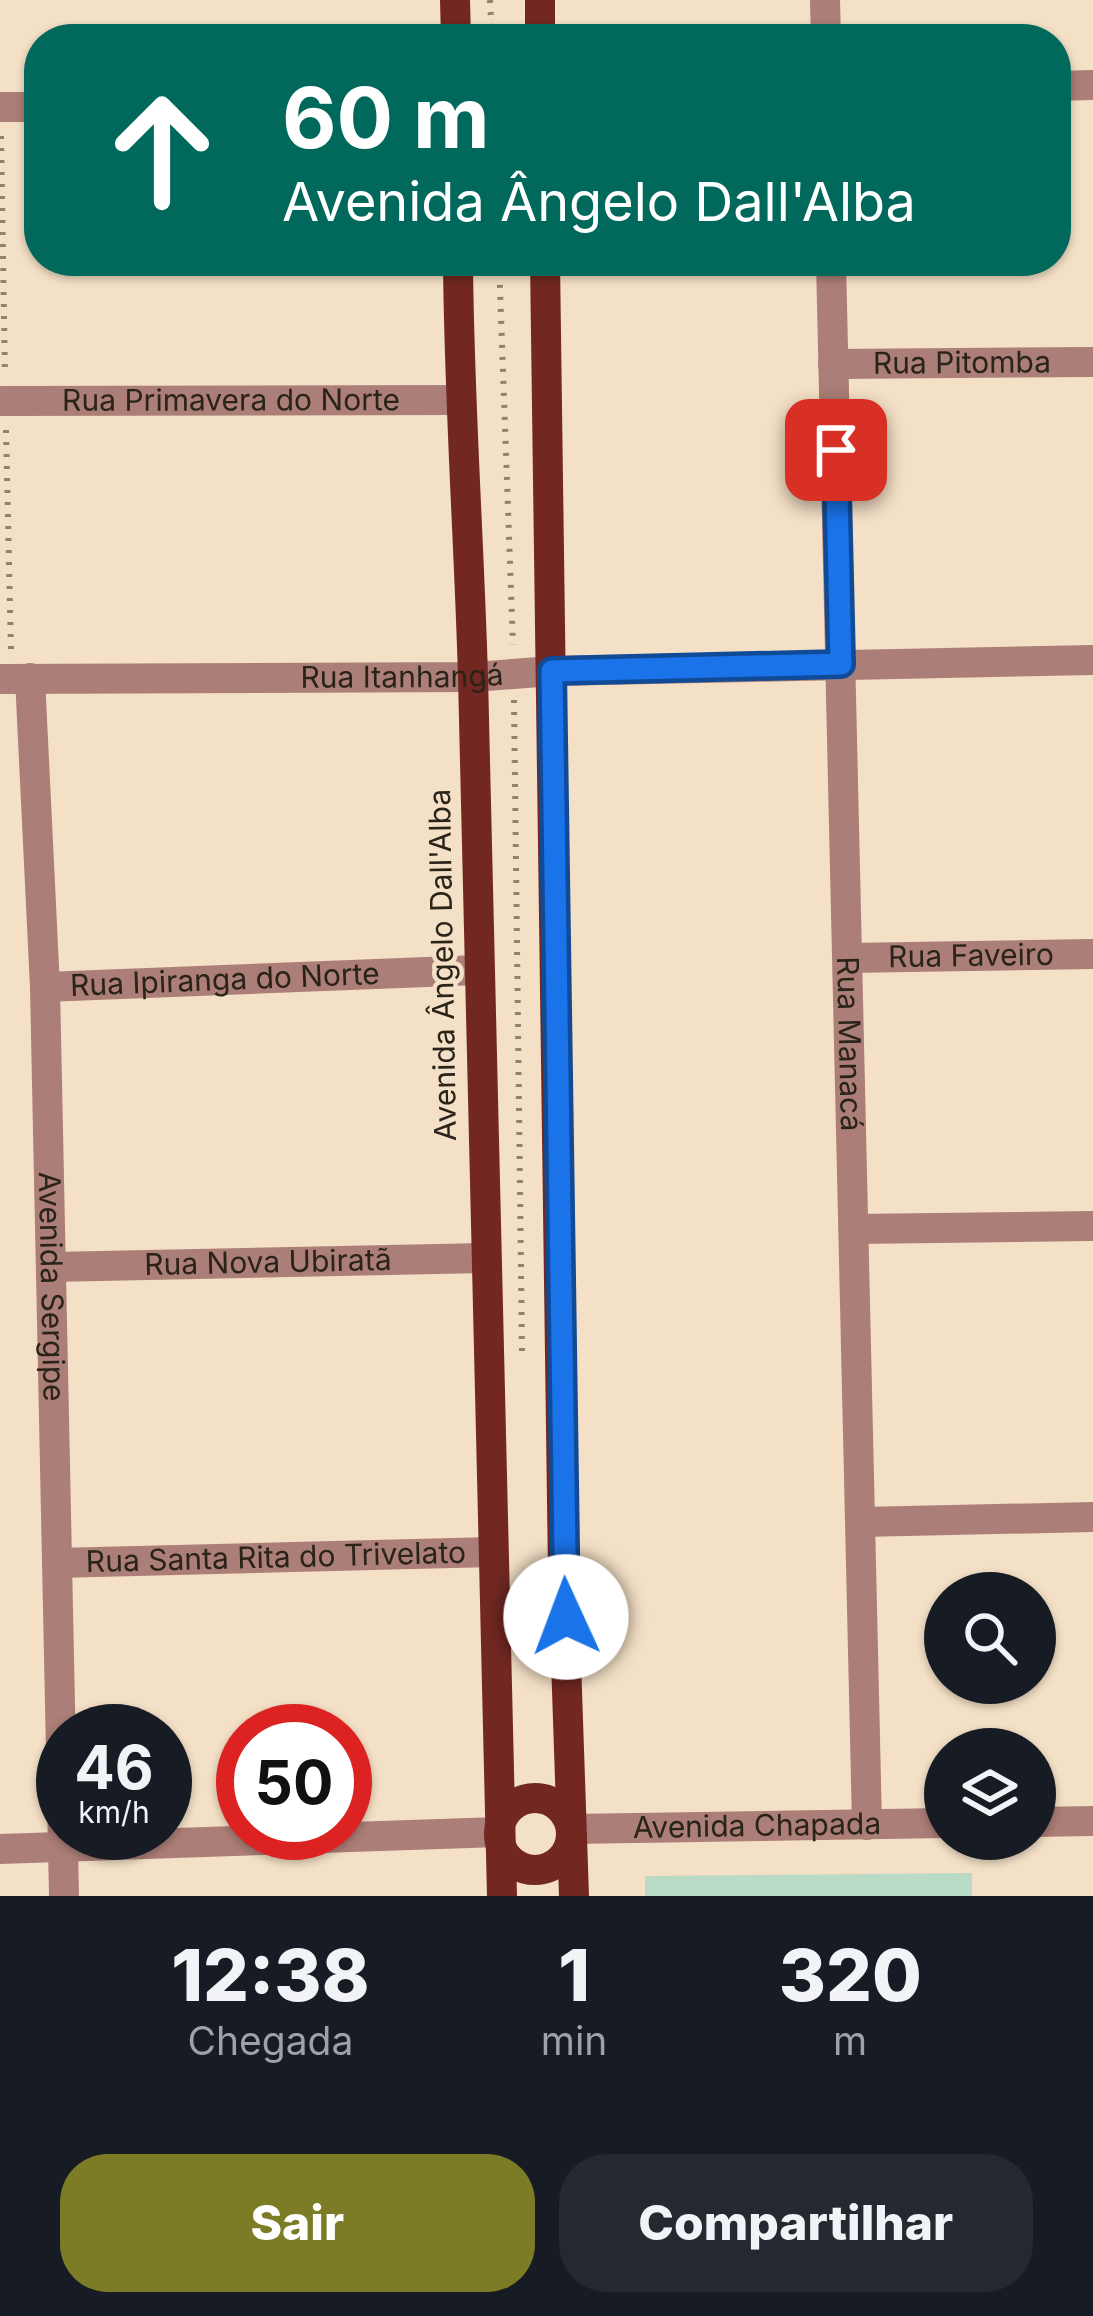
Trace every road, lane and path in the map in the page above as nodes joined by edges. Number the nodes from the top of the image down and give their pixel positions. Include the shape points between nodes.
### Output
1 (458, 276) edge
2 (501, 276) edge
3 (544, 276) edge
4 (831, 276) edge
5 (1093, 362) edge
6 (833, 364) junction
7 (459, 400) junction
8 (0, 401) edge
9 (1093, 659) edge
10 (841, 664) junction
11 (552, 671) junction
12 (514, 675) junction
13 (473, 677) junction
14 (15, 679) edge
15 (1093, 953) edge
16 (848, 958) junction
17 (478, 970) junction
18 (45, 987) junction
19 (1093, 1226) edge
20 (854, 1229) junction
21 (486, 1258) junction
22 (52, 1267) junction
23 (522, 1364) dead end
24 (1093, 1517) edge
25 (861, 1522) junction
26 (493, 1552) junction
27 (57, 1563) junction
28 (60, 1704) edge
29 (1093, 1821) edge
30 (1056, 1822) edge
31 (924, 1824) edge
32 (867, 1825) junction
33 (571, 1829) junction
34 (499, 1832) junction
35 (192, 1843) edge
36 (36, 1848) edge
37 (0, 1849) edge
38 (63, 1860) edge
39 (64, 1896) edge
40 (502, 1896) edge
41 (574, 1896) edge

1 - 7 main road, Avenida Ângelo Dall'Alba
2 - 12 path
3 - 11 main road
4 - 6 street, Rua Manacá
5 - 6 street, Rua Pitomba
6 - 10 street, Rua Manacá
7 - 8 street, Rua Primavera do Norte
7 - 13 main road, Avenida Ângelo Dall'Alba
9 - 10 street, Rua Itanhangá
10 - 11 street, Rua Itanhangá
10 - 16 street, Rua Manacá
11 - 12 street, Rua Itanhangá
11 - 33 main road
12 - 13 street, Rua Itanhangá
12 - 23 path
13 - 14 street, Rua Itanhangá
13 - 17 main road, Avenida Ângelo Dall'Alba
14 - 18 street, Avenida Sergipe
15 - 16 street, Rua Faveiro
16 - 20 street, Rua Manacá
17 - 18 street, Rua Ipiranga do Norte
17 - 21 main road, Avenida Ângelo Dall'Alba
18 - 22 street, Avenida Sergipe
19 - 20 street
20 - 25 street, Rua Manacá
21 - 22 street, Rua Nova Ubiratã
21 - 26 main road, Avenida Ângelo Dall'Alba
22 - 27 street, Avenida Sergipe
24 - 25 street
25 - 32 street, Rua Manacá
26 - 27 street, Rua Santa Rita do Trivelato
26 - 34 main road, Avenida Ângelo Dall'Alba
27 - 28 street, Avenida Sergipe
29 - 30 street
31 - 32 street, Avenida Chapada
32 - 33 street, Avenida Chapada
33 - 34 main road via 560,1808 539,1798 507,1810
33 - 34 main road via 558,1861 536,1870 505,1855
33 - 41 main road
34 - 35 street
34 - 40 main road, Avenida Ângelo Dall'Alba
36 - 37 street
38 - 39 street, Avenida Sergipe

